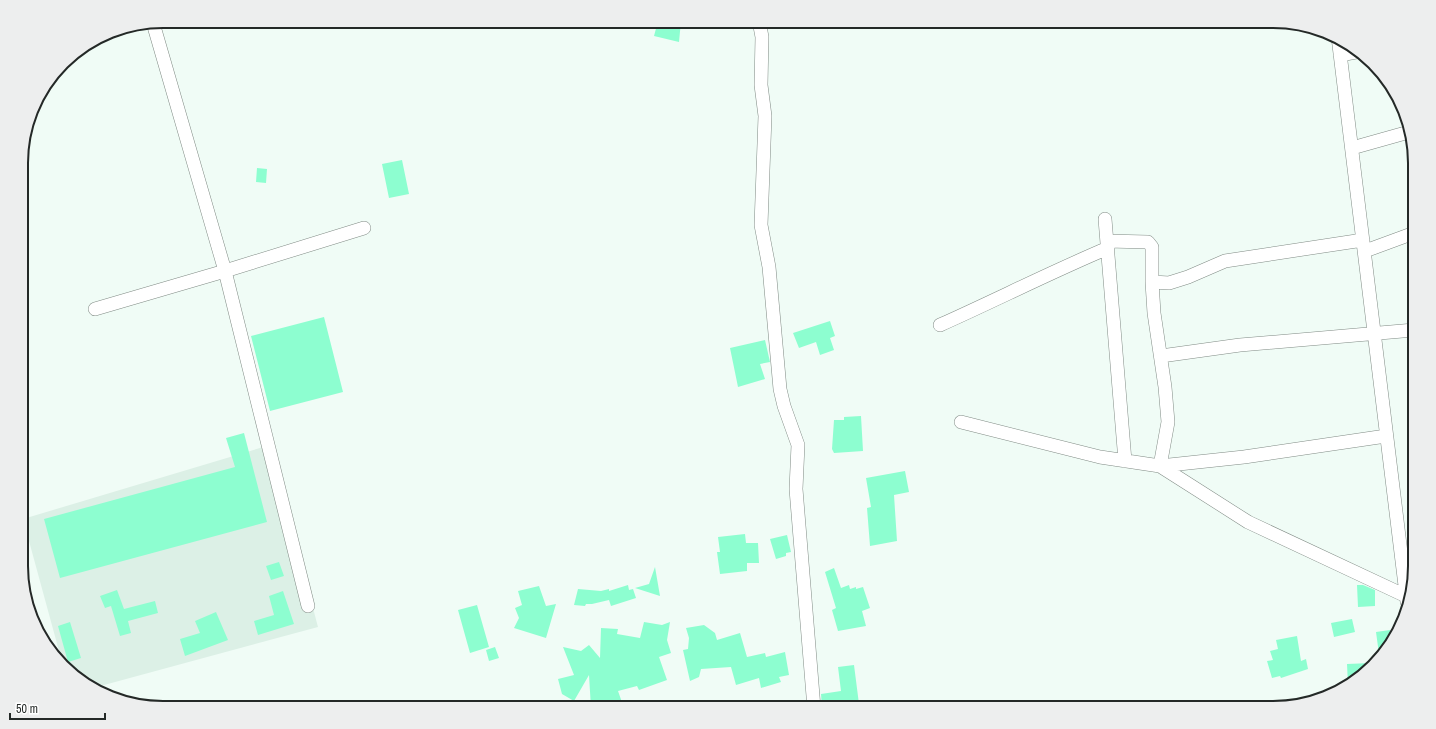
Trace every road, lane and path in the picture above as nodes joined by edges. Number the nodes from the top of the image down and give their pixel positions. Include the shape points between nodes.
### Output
1 (155, 28) edge
2 (760, 28) edge
3 (1339, 46) edge
4 (1351, 53) edge
5 (1340, 55) junction
6 (1404, 133) edge
7 (1352, 148) junction
8 (1105, 218) dead end
9 (364, 228) dead end
10 (1408, 235) edge
11 (1107, 245) junction
12 (1364, 246) junction
13 (225, 271) junction
14 (1152, 282) junction
15 (94, 309) dead end
16 (940, 325) dead end
17 (1408, 331) edge
18 (1375, 334) junction
19 (1161, 356) junction
20 (961, 422) dead end
21 (1386, 436) junction
22 (1125, 461) junction
23 (1160, 466) junction
24 (1405, 592) edge
25 (1404, 598) edge
26 (308, 606) dead end
27 (813, 701) edge

1 - 13 street
2 - 27 street via 761,84 765,116 760,225 769,268 780,388 798,445 796,489
3 - 5 street
4 - 5 street
5 - 7 street
6 - 7 street
7 - 12 street
8 - 11 street
9 - 13 street
10 - 12 street
11 - 14 street via 1148,242 1151,244
11 - 16 street via 1012,293
11 - 22 street
12 - 14 street via 1225,261 1188,278
12 - 18 street
13 - 15 street
13 - 26 street
14 - 19 street
17 - 18 street
18 - 19 street
18 - 21 street
19 - 23 street via 1168,422
20 - 22 street
21 - 23 street via 1244,457
21 - 24 street
22 - 23 street
23 - 25 street via 1248,522

